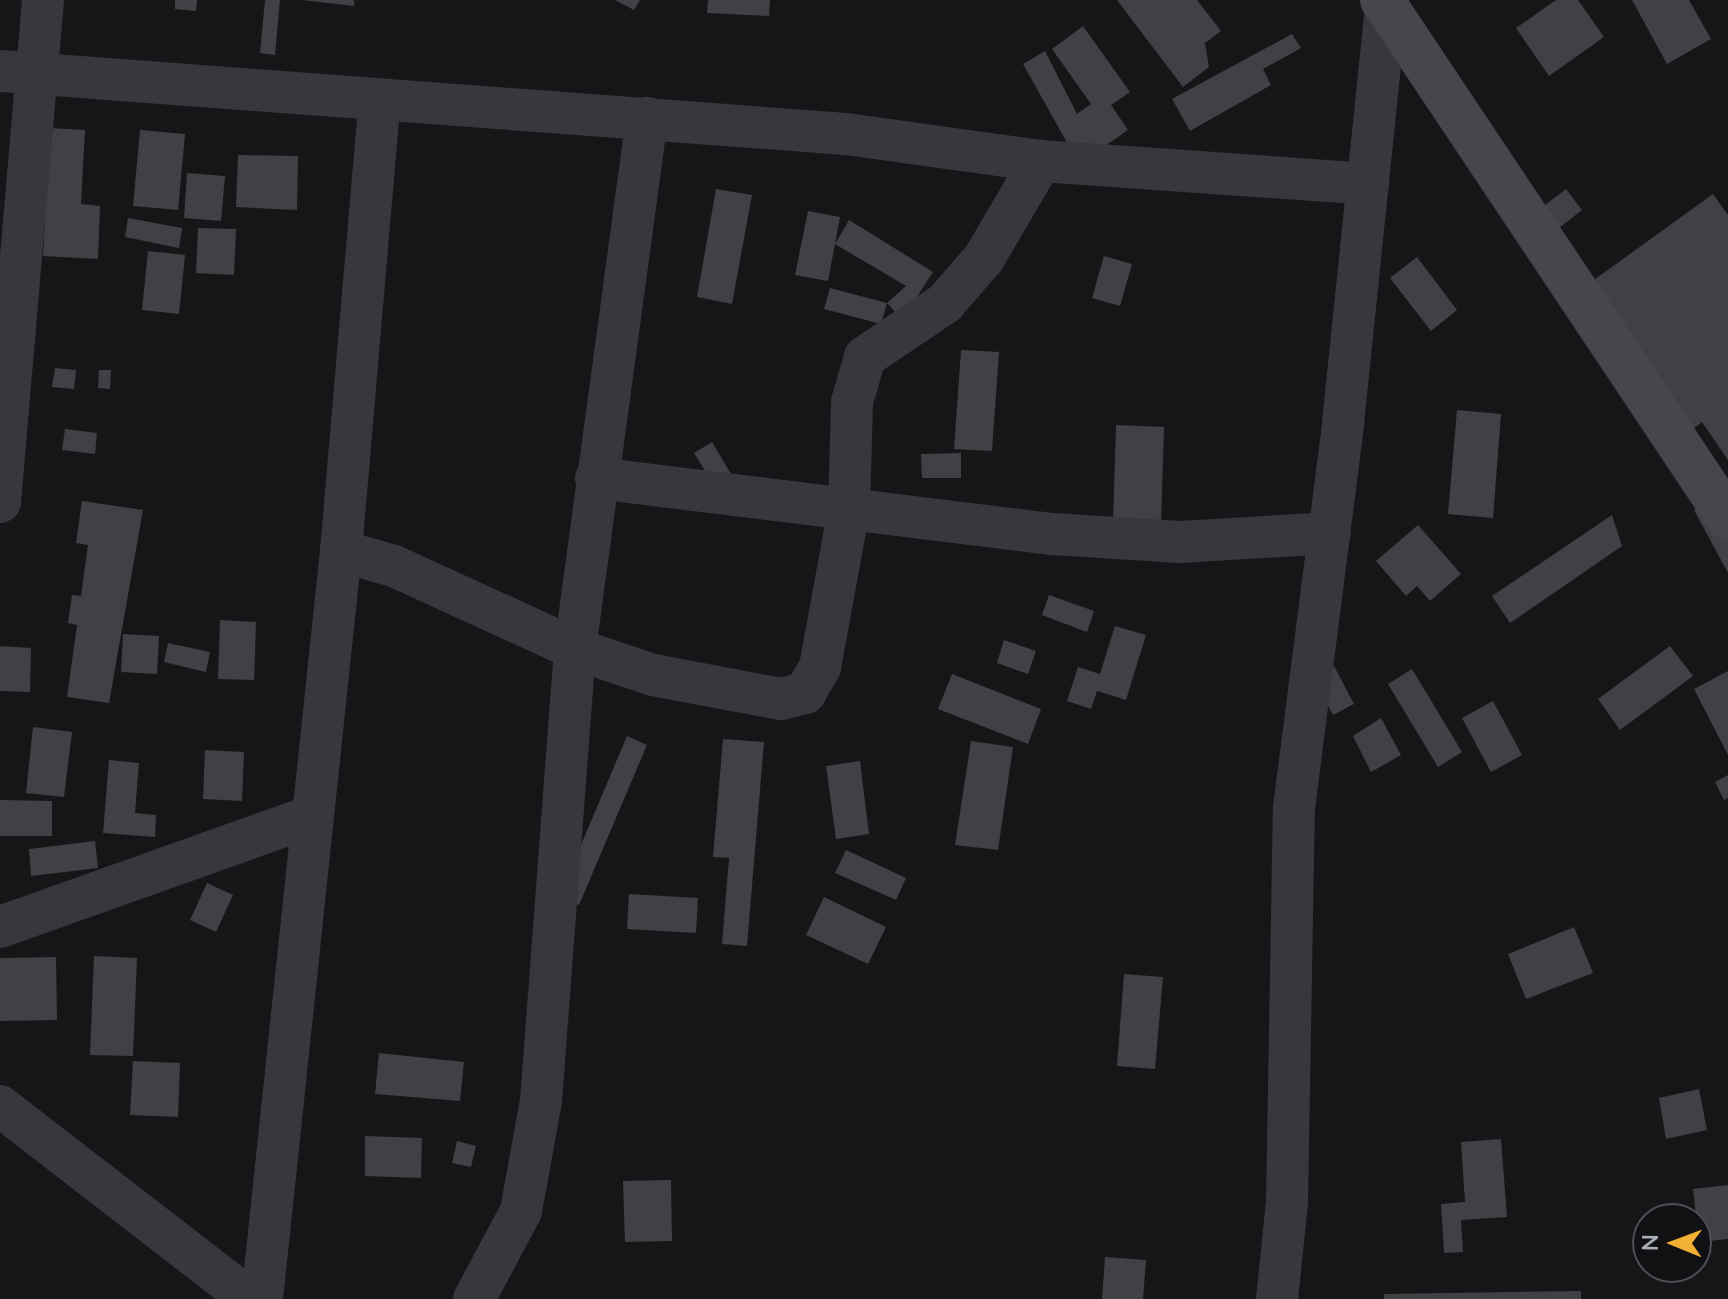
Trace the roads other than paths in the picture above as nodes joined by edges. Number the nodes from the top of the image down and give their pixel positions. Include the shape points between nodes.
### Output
1 (43, 0) edge
2 (1384, 3) edge
3 (18, 73) edge
4 (380, 100) junction
5 (647, 118) junction
6 (1041, 161) junction
7 (1368, 184) junction
8 (596, 478) junction
9 (1, 486) edge
10 (849, 509) junction
11 (1728, 518) edge
12 (1330, 533) junction
13 (341, 551) junction
14 (575, 649) junction
15 (312, 816) junction
16 (0, 927) edge
17 (0, 1106) edge
18 (250, 1299) edge
19 (262, 1299) edge
20 (474, 1299) edge
21 (1277, 1299) edge

1 - 3 street
2 - 7 street
2 - 11 main road
3 - 4 street
3 - 9 street
4 - 5 street
4 - 13 street
5 - 6 street via 846,134
5 - 8 street
6 - 7 street
6 - 10 street via 984,258 945,303 865,357 852,402
7 - 12 street
8 - 10 street
8 - 14 street
10 - 12 street via 1053,534 1180,542
10 - 14 street via 820,667 805,693 781,699 653,675
12 - 21 street via 1294,808 1287,1202
13 - 14 street via 394,566
13 - 15 street
14 - 20 street via 541,1101 521,1211
15 - 16 street
15 - 19 street
17 - 18 street

